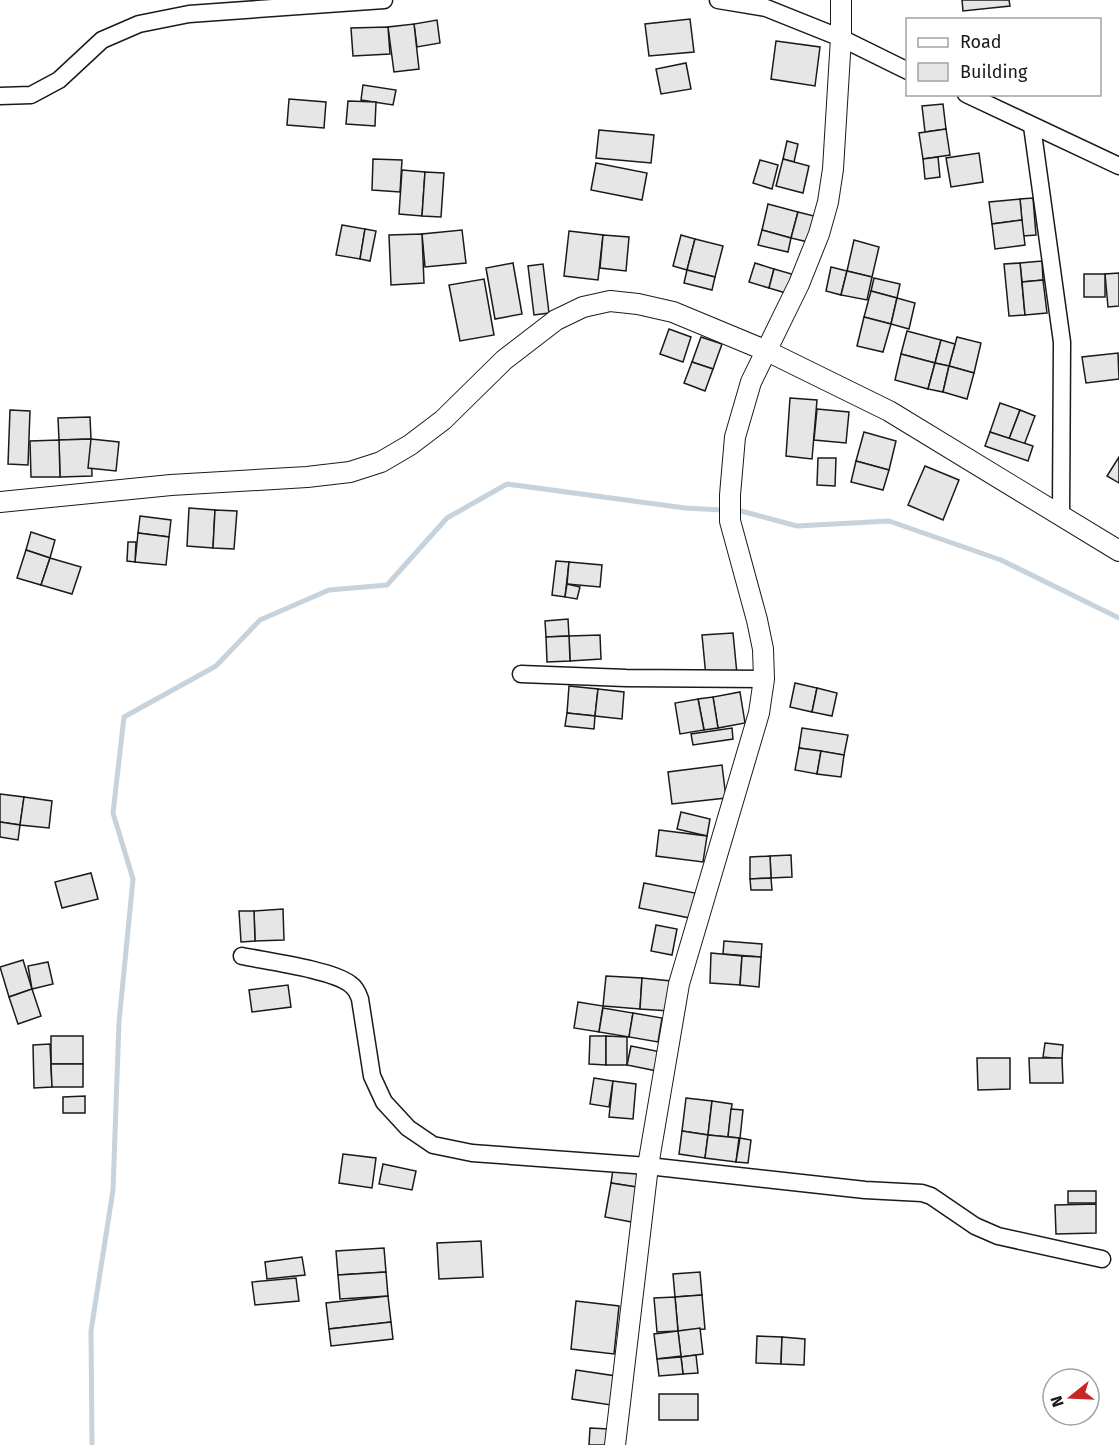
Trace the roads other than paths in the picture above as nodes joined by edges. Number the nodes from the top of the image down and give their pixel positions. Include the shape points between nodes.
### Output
1 (384, 0) edge
2 (718, 0) edge
3 (841, 0) edge
4 (841, 38) junction
5 (906, 70) edge
6 (0, 96) edge
7 (970, 96) edge
8 (1032, 126) junction
9 (1119, 166) edge
10 (767, 351) junction
11 (0, 502) edge
12 (1061, 515) junction
13 (1119, 551) edge
14 (521, 674) dead end
15 (764, 679) junction
16 (242, 956) dead end
17 (648, 1166) junction
18 (1102, 1259) dead end
19 (615, 1445) edge

1 - 6 street via 189,14 139,24 102,40 59,80 31,95
2 - 4 street via 766,8
3 - 4 street
4 - 5 street
4 - 10 street via 828,202 799,284
7 - 8 street
8 - 9 street
8 - 12 street via 1062,342
10 - 11 street via 673,312 610,302 583,307 556,320 504,360 443,420 381,462 350,472 306,477 171,485
10 - 12 street via 889,411
10 - 15 street via 742,409 735,437 730,495 730,521 757,621
12 - 13 street
14 - 15 street
15 - 17 street via 759,713 679,984
16 - 17 street via 334,976 349,983 360,999 372,1076 384,1102 408,1128 433,1145 472,1153
17 - 18 street via 922,1193 998,1236
17 - 19 street

